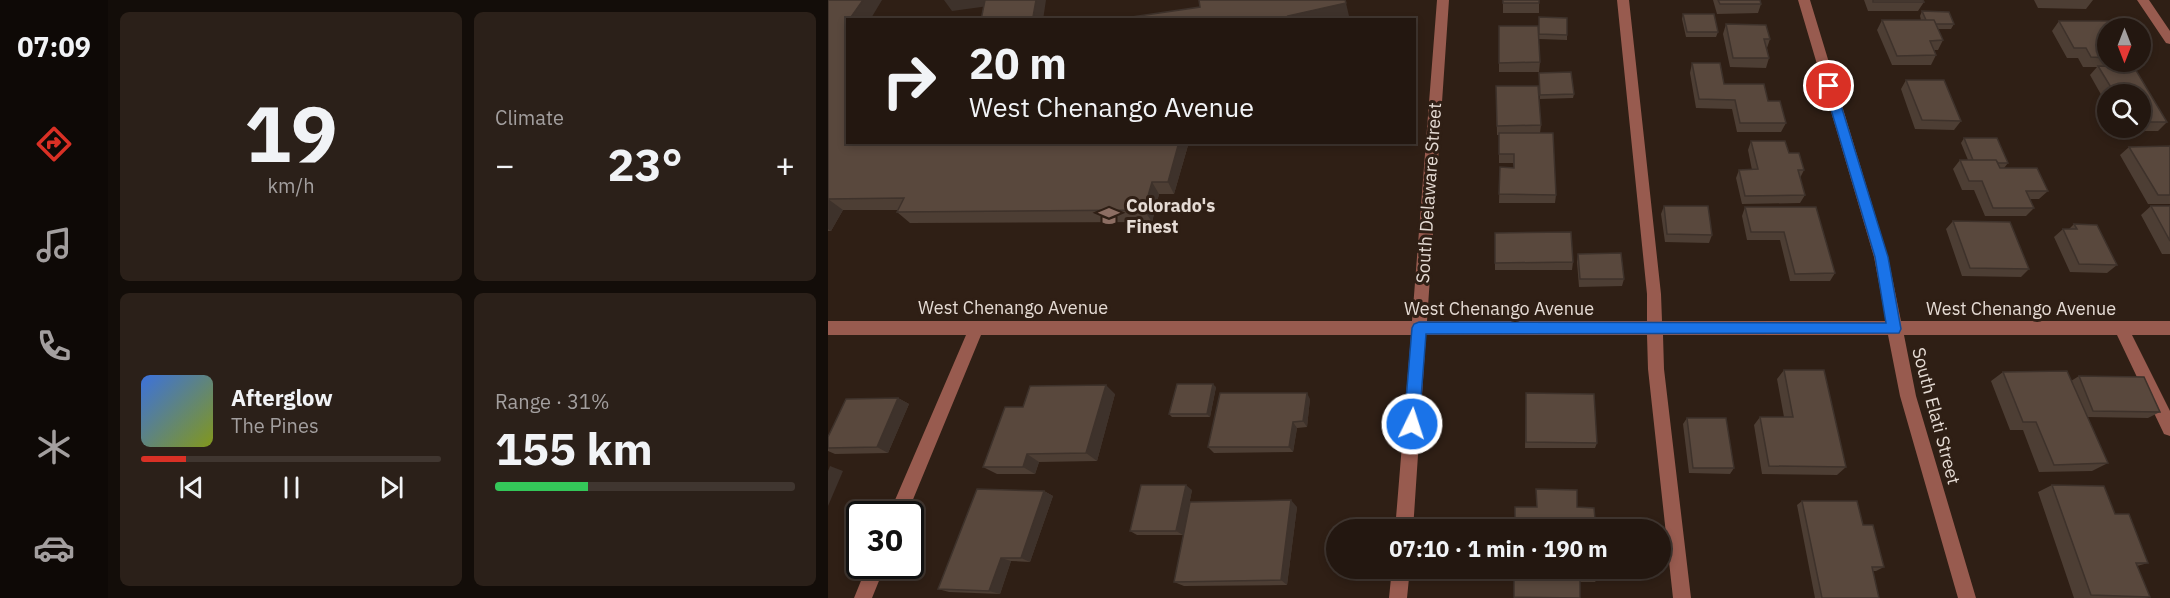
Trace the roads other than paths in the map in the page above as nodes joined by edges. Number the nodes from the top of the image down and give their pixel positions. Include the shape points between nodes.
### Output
1 (1443, 0) edge
2 (1623, 0) edge
3 (1804, 0) edge
4 (2143, 0) edge
5 (2170, 40) edge
6 (977, 327) junction
7 (828, 328) edge
8 (1419, 328) junction
9 (1656, 328) junction
10 (2121, 328) junction
11 (2170, 328) edge
12 (1894, 329) junction
13 (2170, 428) edge
14 (903, 501) edge
15 (1405, 519) edge
16 (871, 579) edge
17 (1400, 579) edge
18 (863, 598) edge
19 (1398, 598) edge
20 (1682, 598) edge
21 (1967, 598) edge

1 - 8 street, South Delaware Street
2 - 9 street
3 - 12 street, South Elati Street via 1881,257
4 - 5 street
6 - 7 street, West Chenango Avenue
6 - 8 street, West Chenango Avenue
6 - 14 street
8 - 9 street, West Chenango Avenue
8 - 15 street, South Delaware Street
9 - 12 street, West Chenango Avenue
9 - 20 street via 1656,369
10 - 11 street, West Chenango Avenue
10 - 12 street, West Chenango Avenue
10 - 13 street
12 - 21 street, South Elati Street via 1908,396
16 - 18 street
17 - 19 street

